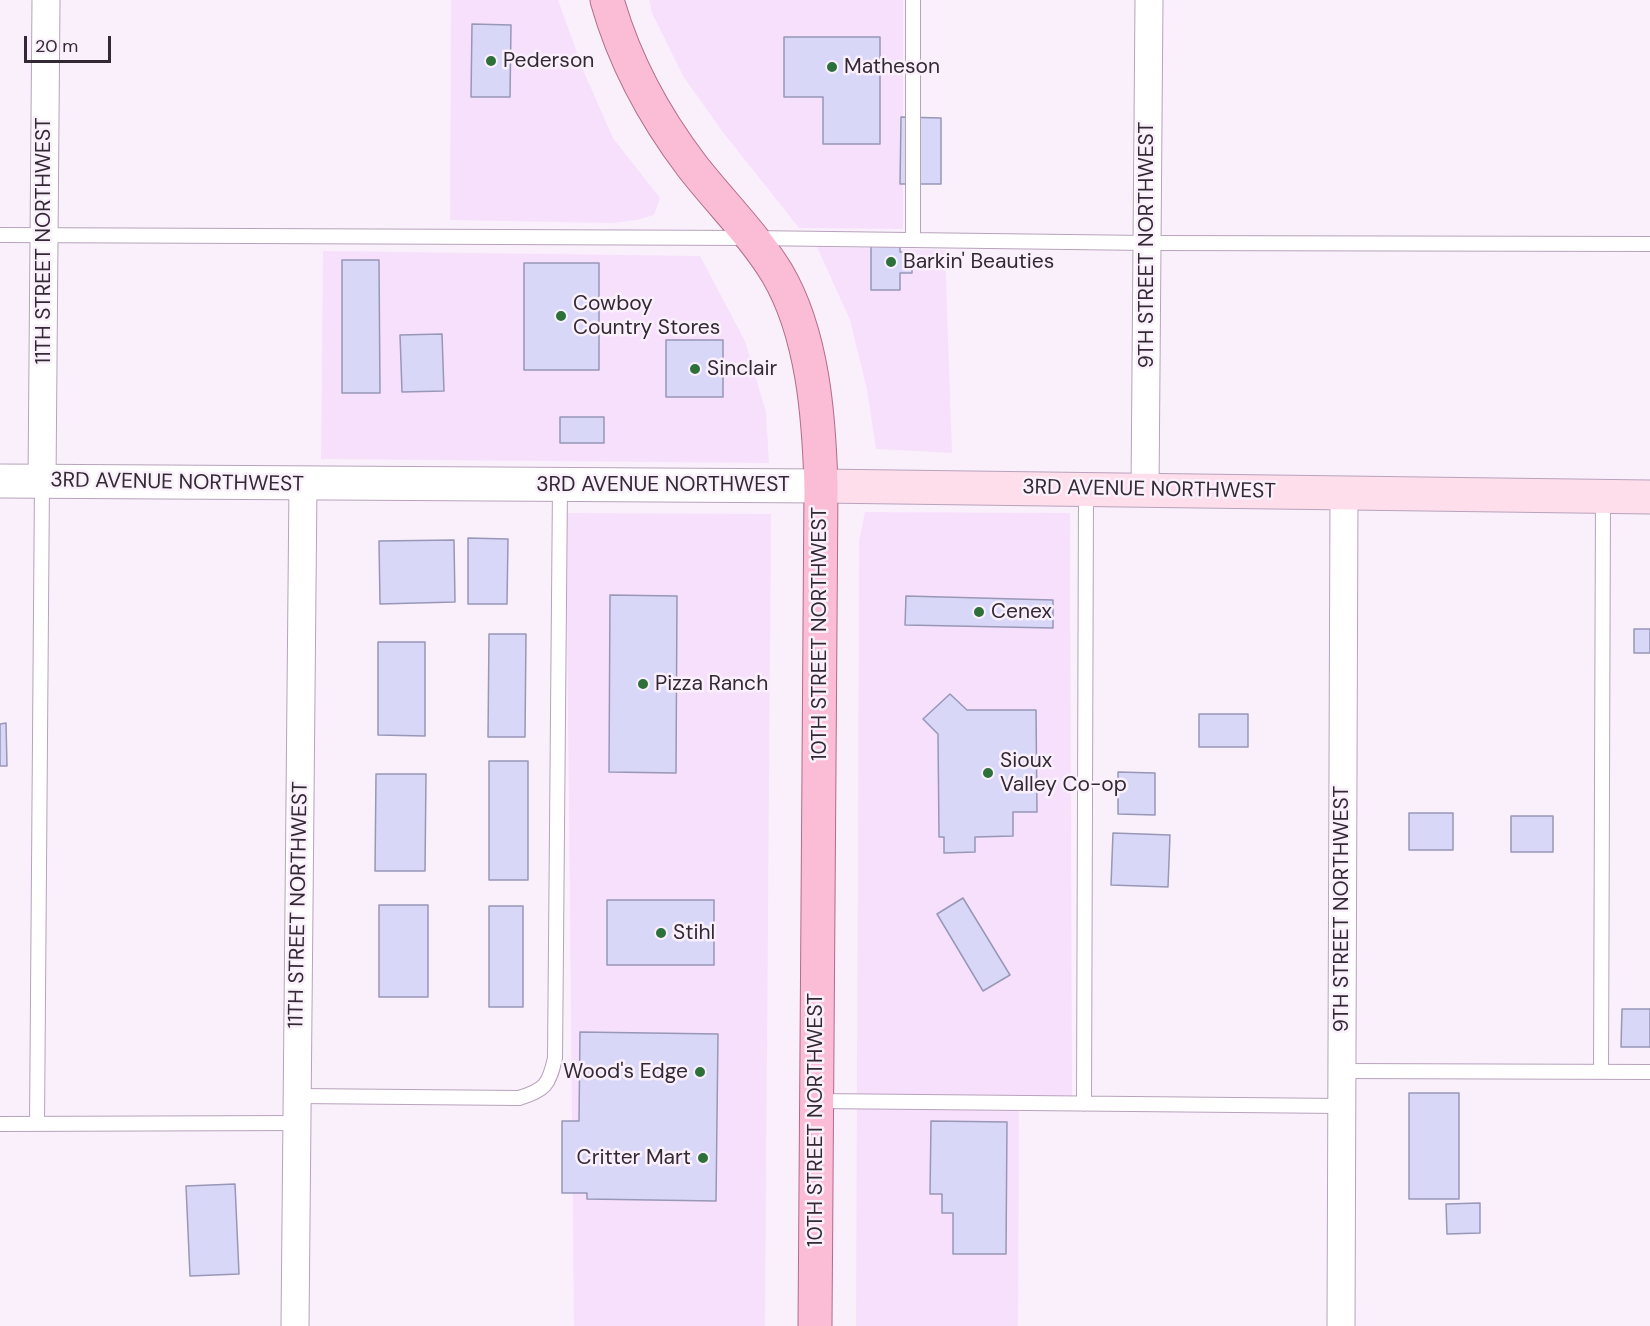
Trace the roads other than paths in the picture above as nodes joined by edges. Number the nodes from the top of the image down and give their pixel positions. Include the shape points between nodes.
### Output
1 (46, 0) edge
2 (608, 0) edge
3 (913, 0) edge
4 (1149, 0) edge
5 (0, 235) edge
6 (44, 236) junction
7 (752, 238) junction
8 (913, 240) junction
9 (1147, 243) junction
10 (1650, 244) edge
11 (0, 481) edge
12 (42, 482) junction
13 (303, 484) junction
14 (560, 485) junction
15 (821, 486) junction
16 (1086, 490) junction
17 (1145, 491) junction
18 (1344, 492) junction
19 (1603, 496) junction
20 (1650, 497) edge
21 (1342, 1071) junction
22 (1601, 1072) junction
23 (1650, 1072) edge
24 (298, 1096) junction
25 (816, 1101) junction
26 (1084, 1104) junction
27 (1342, 1106) junction
28 (297, 1123) junction
29 (0, 1124) edge
30 (37, 1124) junction
31 (295, 1326) edge
32 (815, 1326) edge
33 (1341, 1326) edge

1 - 6 street, 11TH STREET NORTHWEST
2 - 7 main road, 10TH STREET NORTHWEST via 622,46 663,125
3 - 8 lane
4 - 9 street, 9TH STREET NORTHWEST
5 - 6 lane
6 - 7 lane
6 - 12 street, 11TH STREET NORTHWEST
7 - 8 lane
7 - 15 main road, 10TH STREET NORTHWEST via 788,295 809,361 819,432
8 - 9 lane
9 - 10 lane
9 - 17 street, 9TH STREET NORTHWEST
11 - 12 street, 3RD AVENUE NORTHWEST
12 - 13 street, 3RD AVENUE NORTHWEST
12 - 30 lane
13 - 14 street, 3RD AVENUE NORTHWEST
13 - 24 street, 11TH STREET NORTHWEST
14 - 15 street, 3RD AVENUE NORTHWEST
14 - 24 lane via 555,1058 551,1073 537,1093 519,1098
15 - 16 main road, 3RD AVENUE NORTHWEST
15 - 25 main road, 10TH STREET NORTHWEST
16 - 17 main road, 3RD AVENUE NORTHWEST
16 - 26 lane
17 - 18 main road, 3RD AVENUE NORTHWEST
18 - 19 main road, 3RD AVENUE NORTHWEST
18 - 21 street, 9TH STREET NORTHWEST
19 - 20 main road, 3RD AVENUE NORTHWEST
19 - 22 lane
21 - 22 lane
21 - 27 street, 9TH STREET NORTHWEST
22 - 23 lane
24 - 28 street, 11TH STREET NORTHWEST
25 - 26 lane
25 - 32 main road, 10TH STREET NORTHWEST
26 - 27 lane
27 - 33 street, 9TH STREET NORTHWEST
28 - 30 lane
28 - 31 street, 11TH STREET NORTHWEST
29 - 30 lane

